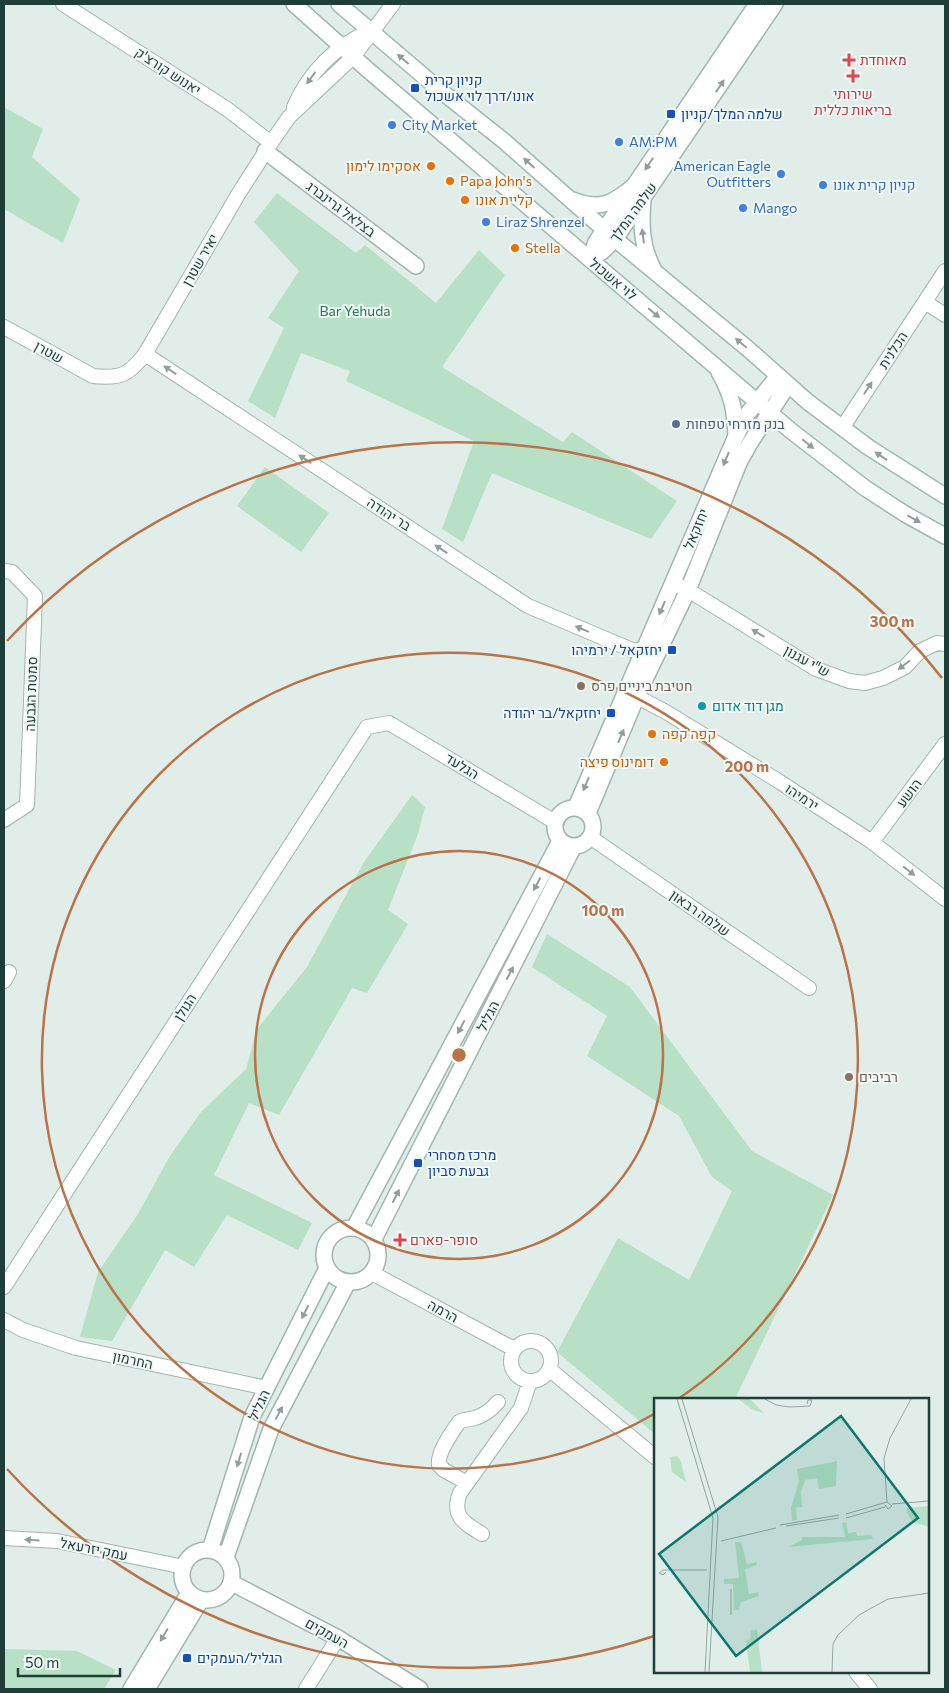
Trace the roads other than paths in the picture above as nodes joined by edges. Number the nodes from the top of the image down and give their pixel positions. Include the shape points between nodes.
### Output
1 (63, 4) edge
2 (294, 4) edge
3 (339, 4) edge
4 (393, 4) edge
5 (757, 4) edge
6 (775, 4) edge
7 (371, 32) junction
8 (342, 46) junction
9 (353, 56) junction
10 (289, 117) junction
11 (268, 147) junction
12 (635, 185) junction
13 (566, 196) junction
14 (643, 199) junction
15 (610, 234) junction
16 (590, 259) junction
17 (416, 266) dead end
18 (655, 271) junction
19 (945, 271) edge
20 (925, 302) junction
21 (945, 315) edge
22 (4, 327) edge
23 (145, 354) junction
24 (714, 365) junction
25 (94, 376) joint
26 (783, 380) junction
27 (758, 401) junction
28 (771, 412) junction
29 (844, 429) junction
30 (736, 436) junction
31 (945, 496) edge
32 (945, 536) edge
33 (4, 571) edge
34 (673, 583) junction
35 (688, 590) junction
36 (945, 644) edge
37 (643, 650) junction
38 (631, 694) junction
39 (367, 727) joint
40 (945, 744) edge
41 (582, 810) junction
42 (4, 820) edge
43 (555, 822) junction
44 (590, 837) junction
45 (872, 842) junction
46 (567, 843) junction
47 (945, 899) edge
48 (809, 988) dead end
49 (354, 1228) junction
50 (374, 1239) junction
51 (327, 1268) junction
52 (372, 1273) junction
53 (348, 1282) junction
54 (4, 1287) edge
55 (4, 1320) edge
56 (514, 1349) junction
57 (549, 1369) junction
58 (530, 1381) junction
59 (267, 1388) junction
60 (498, 1402) dead end
61 (654, 1456) edge
62 (467, 1483) junction
63 (482, 1534) dead end
64 (4, 1538) edge
65 (210, 1550) junction
66 (226, 1557) junction
67 (184, 1567) junction
68 (232, 1583) junction
69 (195, 1596) junction
70 (338, 1638) junction
71 (857, 1673) edge
72 (131, 1689) edge
73 (147, 1689) edge
74 (306, 1689) edge
75 (420, 1689) edge
76 (870, 1689) edge

1 - 11 street, יאנוש קורצ'ק via 227,109
2 - 8 street, לוי אשכול
3 - 7 street
4 - 7 street, יאיר שטרן
5 -> 12 street, שלמה המלך
14 -> 6 street, שלמה המלך
7 - 8 street, יאיר שטרן
7 - 9 street, יאיר שטרן
13 -> 7 street
8 - 9 street, לוי אשכול
8 -> 10 street, יאיר שטרן via 325,60 307,83
9 - 10 street, יאיר שטרן
9 - 16 street, לוי אשכול
10 - 11 street, יאיר שטרן
11 - 17 street, בצלאל גרינברג
11 - 23 street, יאיר שטרן
12 - 13 street via 622,196 603,204 587,204
12 - 15 street, שלמה המלך
13 - 15 street
14 - 15 street, שלמה המלך
18 -> 14 street via 643,242
15 - 16 street, שלמה המלך via 603,251
15 - 18 street
16 -> 24 street, לוי אשכול
26 -> 18 street
19 - 20 street, הכלנית
20 - 21 street
29 -> 20 street, הכלנית
22 - 25 street, שטרן
23 - 25 street, יאיר שטרן via 134,368 122,375 110,378
37 -> 23 street, בר יהודה via 632,650 528,606
24 - 27 street, לוי אשכול
24 - 30 street via 730,393
26 - 27 street, יחזקאל
26 - 28 street, יחזקאל
26 - 29 street
27 - 28 street, לוי אשכול
27 - 30 street, יחזקאל
28 -> 32 street, לוי אשכול via 865,488
28 - 35 street, יחזקאל via 739,463
31 -> 29 street
30 -> 34 street, יחזקאל
33 - 42 street, סמטת הגבעה via 12,572 35,596 27,804
34 - 35 street, ש"י עגנון
34 -> 37 street, יחזקאל
36 -> 35 street, ש"י עגנון via 937,643 920,651 905,667 883,678 866,683 849,681 816,669
35 - 38 street, יחזקאל
37 - 38 street, יחזקאל
38 - 41 street
38 - 45 street, ירמיהו via 780,782
39 - 43 street, הגלעד via 389,723
39 - 54 street, הגולן
40 - 45 street, הושע
41 - 43 street via 571,807 561,812
41 - 44 street via 593,824
43 - 46 street via 555,832
44 - 46 street via 580,845
44 - 48 street, שלמה רבאון
45 -> 47 street, ירמיהו
46 -> 49 street, הגליל
50 -> 46 street, הגליל
49 - 50 street via 367,1232
49 - 51 street via 345,1228 329,1240 324,1253
50 - 52 street via 379,1250
51 - 53 street via 333,1276
51 -> 59 street, הגליל
52 - 53 street via 366,1279
52 - 56 street, הרמה
66 -> 53 street, הגליל via 271,1429
55 - 59 street, החרמון via 76,1348
56 - 57 street via 526,1340 541,1342 550,1353
56 - 58 street via 510,1358 512,1369 523,1380
57 - 58 street via 543,1377
57 - 61 street
58 - 62 street via 521,1408
59 -> 65 street, הגליל via 252,1417
60 - 62 street via 490,1411 459,1422 439,1458 439,1465 444,1470
62 - 63 street via 456,1504 457,1512
67 -> 64 street, עמק יזרעאל via 57,1541
65 - 66 street
65 - 67 street via 194,1554
66 - 68 street via 231,1565
67 - 69 street via 183,1584
68 - 69 street via 221,1597 213,1600
68 - 70 street, העמקים
69 -> 72 street
69 - 73 street
70 - 74 street
70 - 75 street, העמקים
71 - 76 street

